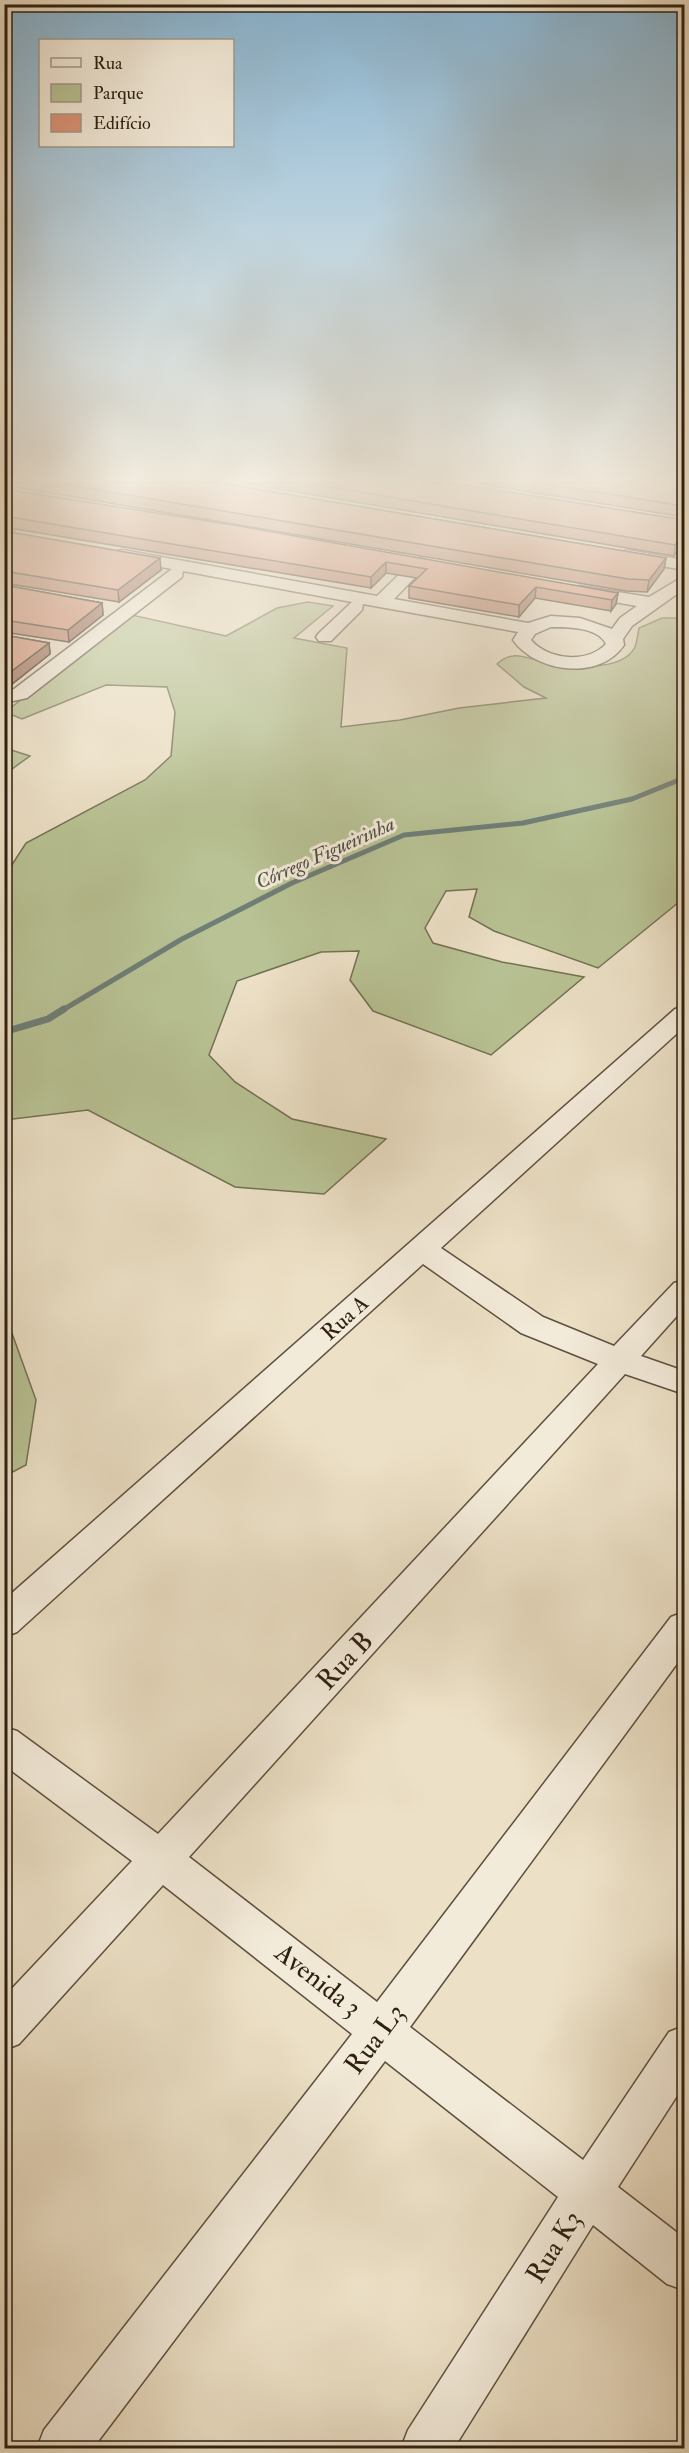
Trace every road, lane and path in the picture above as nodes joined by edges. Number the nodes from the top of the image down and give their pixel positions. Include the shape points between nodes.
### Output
1 (144, 597) edge
2 (309, 597) edge
3 (360, 597) edge
4 (386, 597) edge
5 (620, 597) edge
6 (660, 597) edge
7 (382, 601) junction
8 (652, 603) junction
9 (356, 606) junction
10 (105, 607) dead end
11 (127, 611) junction
12 (626, 622) junction
13 (598, 627) junction
14 (527, 633) junction
15 (325, 637) dead end
16 (614, 639) junction
17 (52, 646) dead end
18 (75, 651) junction
19 (4, 697) edge
20 (684, 1014) edge
21 (423, 1249) junction
22 (684, 1290) edge
23 (621, 1361) junction
24 (684, 1383) edge
25 (4, 1622) edge
26 (684, 1627) edge
27 (4, 1743) edge
28 (162, 1860) junction
29 (4, 2029) edge
30 (382, 2030) junction
31 (684, 2047) edge
32 (589, 2190) junction
33 (684, 2267) edge
34 (62, 2448) edge
35 (426, 2448) edge

1 - 11 street
2 - 9 street
3 - 7 street
4 - 7 street
5 - 8 street
6 - 8 street
7 - 14 street
8 - 12 street
9 - 14 street
9 - 15 street
10 - 11 street
11 - 18 street
12 - 13 street
12 - 16 street
13 - 14 street via 555,622
13 - 16 street
14 - 16 street via 526,647 534,653 576,661 612,651
17 - 18 street
18 - 19 street via 20,694
20 - 21 street, Rua A
21 - 23 street via 532,1325
21 - 25 street, Rua A
22 - 23 street, Rua B
23 - 24 street
23 - 28 street, Rua B
26 - 30 street, Rua L3
27 - 28 street, Avenida 3
28 - 29 street, Rua B
28 - 30 street, Avenida 3
30 - 32 street, Avenida 3
30 - 34 street, Rua L3
31 - 32 street, Rua K3
32 - 33 street, Avenida 3
32 - 35 street, Rua K3

